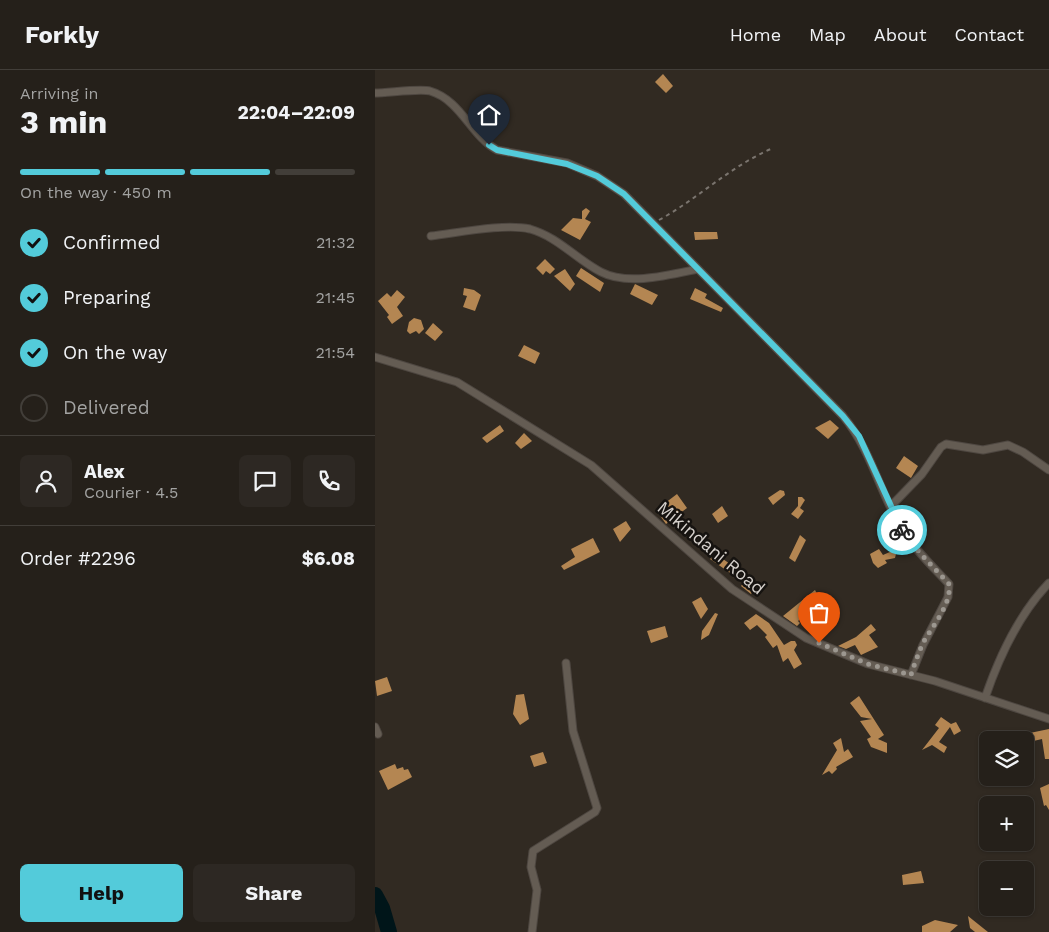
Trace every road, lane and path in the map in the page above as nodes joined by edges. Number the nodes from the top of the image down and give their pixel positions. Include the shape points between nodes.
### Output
1 (375, 93) edge
2 (773, 148) dead end
3 (654, 222) junction
4 (431, 236) dead end
5 (698, 270) junction
6 (375, 357) edge
7 (1049, 470) edge
8 (891, 506) junction
9 (1049, 583) edge
10 (566, 663) dead end
11 (911, 675) junction
12 (985, 698) junction
13 (1049, 720) edge
14 (375, 727) edge
15 (378, 734) dead end
16 (532, 932) edge

1 - 3 street via 429,90 457,108 497,150 567,164 597,176 624,194
2 - 3 path via 731,170
3 - 5 street
4 - 5 street via 527,229 554,239 609,276 640,278
5 - 8 street via 843,416 859,436
6 - 11 street, Mikindani Road via 457,382 591,465 732,589 806,638 868,664
7 - 8 street via 1008,445 983,450 946,444
8 - 11 street via 908,539 949,584 950,590
9 - 12 street via 1027,610 1004,648
10 - 16 street via 573,731 597,808 533,851 531,867 537,890
11 - 12 street, Mikindani Road
12 - 13 street, Mikindani Road
14 - 15 street

